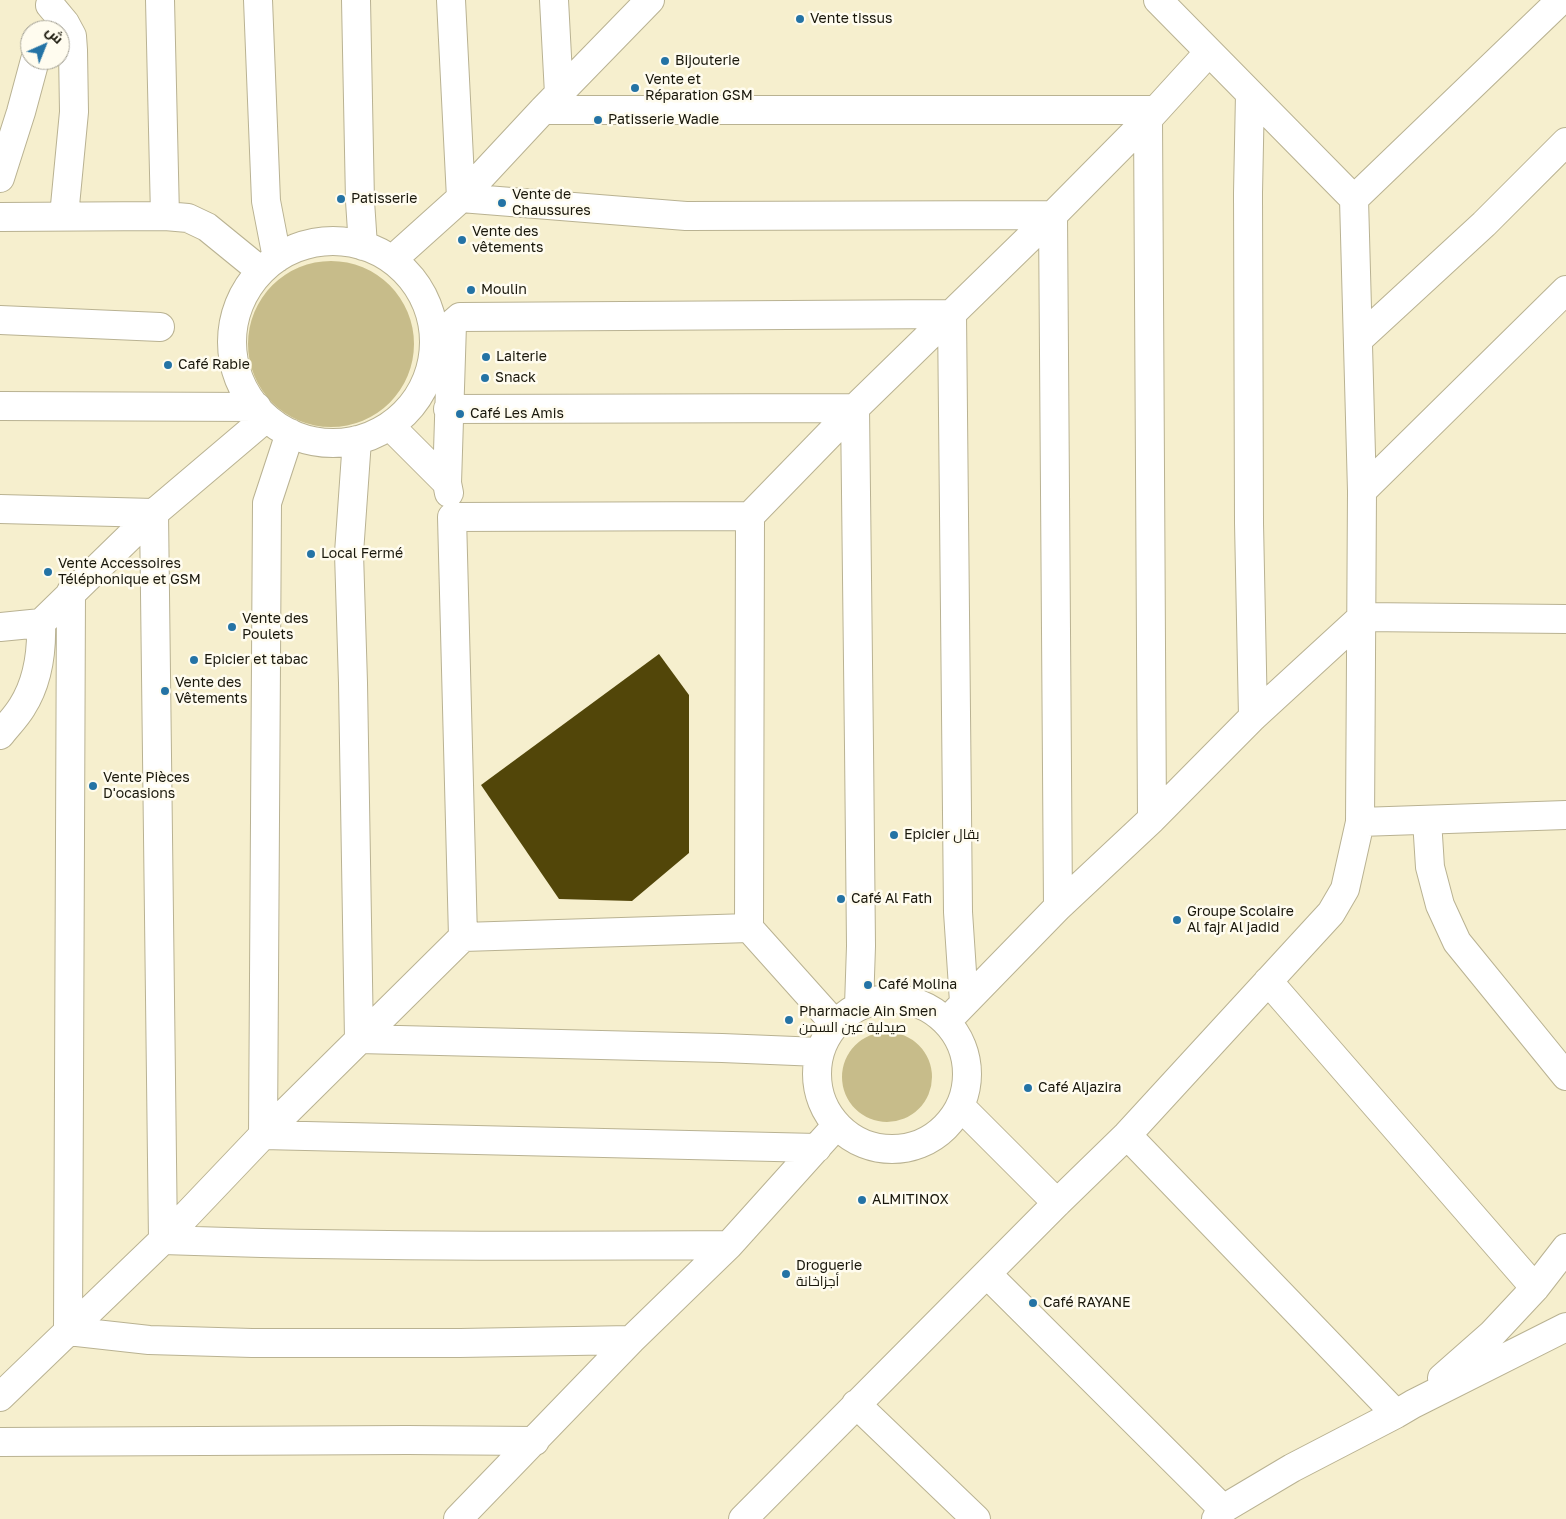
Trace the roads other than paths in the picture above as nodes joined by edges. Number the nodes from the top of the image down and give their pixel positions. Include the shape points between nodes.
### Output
1 (160, 0) edge
2 (258, 0) edge
3 (356, 0) edge
4 (451, 0) edge
5 (554, 0) edge
6 (650, 0) edge
7 (1158, 0) edge
8 (1561, 0) edge
9 (48, 12) edge
10 (1209, 52) junction
11 (32, 70) edge
12 (1250, 94) junction
13 (551, 102) junction
14 (1151, 114) junction
15 (1566, 142) edge
16 (0, 178) edge
17 (461, 198) junction
18 (1354, 199) junction
19 (1053, 215) junction
20 (64, 216) junction
21 (165, 216) junction
22 (0, 217) edge
23 (363, 246) junction
24 (392, 260) junction
25 (269, 264) junction
26 (1566, 290) edge
27 (952, 314) junction
28 (0, 320) edge
29 (160, 327) dead end
30 (1358, 340) junction
31 (0, 406) edge
32 (854, 408) junction
33 (448, 409) junction
34 (261, 412) junction
35 (390, 426) junction
36 (290, 433) junction
37 (358, 440) junction
38 (447, 483) junction
39 (1362, 491) junction
40 (0, 509) edge
41 (154, 513) junction
42 (750, 516) junction
43 (452, 517) junction
44 (72, 592) junction
45 (1362, 617) junction
46 (1566, 619) edge
47 (41, 623) junction
48 (0, 627) edge
49 (1254, 717) junction
50 (0, 735) edge
51 (1566, 815) edge
52 (1152, 819) junction
53 (1427, 820) junction
54 (1360, 822) junction
55 (1058, 907) junction
56 (749, 928) junction
57 (463, 937) junction
58 (1268, 982) junction
59 (964, 1002) junction
60 (859, 1006) junction
61 (946, 1022) junction
62 (835, 1024) junction
63 (360, 1039) junction
64 (819, 1052) junction
65 (1566, 1076) edge
66 (960, 1106) junction
67 (837, 1125) junction
68 (263, 1135) junction
69 (1127, 1135) junction
70 (817, 1148) junction
71 (1057, 1203) junction
72 (163, 1240) junction
73 (730, 1245) junction
74 (1566, 1248) edge
75 (988, 1274) junction
76 (1535, 1288) junction
77 (1566, 1326) edge
78 (68, 1330) junction
79 (631, 1340) junction
80 (0, 1397) edge
81 (856, 1404) junction
82 (1405, 1409) junction
83 (535, 1441) junction
84 (0, 1442) edge
85 (1220, 1514) edge
86 (466, 1516) edge
87 (743, 1519) edge
88 (976, 1519) edge

1 - 21 street
2 - 25 street
3 - 23 street
4 - 17 street
5 - 13 street
6 - 13 street
7 - 10 street
8 - 18 street
9 - 20 street via 65,24 72,36 74,112
10 - 12 street
10 - 14 street
11 - 16 street
12 - 18 street
12 - 49 street via 1250,523
13 - 14 street
13 - 17 street
14 - 19 street
14 - 52 street
15 - 30 street via 1484,224
17 - 19 street via 686,216
17 - 24 street
18 - 30 street
19 - 27 street
19 - 55 street
20 - 21 street
20 - 22 street
21 - 25 street via 188,218
23 - 24 street
23 - 25 street via 349,242 319,242 290,250
24 - 35 street via 404,270 427,306 433,352 424,386 404,415
25 - 34 street via 250,283 242,298 236,313 232,346 239,379
26 - 39 street
27 - 32 street
27 - 33 street via 460,317 452,324
27 - 59 street via 958,912
28 - 29 street
30 - 39 street
31 - 34 street
32 - 33 street
32 - 42 street
32 - 60 street via 860,826
33 - 38 street
34 - 36 street
34 - 41 street
35 - 37 street
35 - 38 street
36 - 37 street via 323,442
36 - 68 street via 267,503
37 - 63 street via 349,552
38 - 43 street
39 - 45 street
40 - 41 street
41 - 44 street
41 - 72 street
42 - 43 street
42 - 56 street
43 - 57 street
44 - 47 street
44 - 78 street
45 - 46 street
45 - 49 street
45 - 54 street
47 - 48 street
47 - 50 street via 38,664 32,687 22,707
49 - 52 street
51 - 53 street
52 - 55 street
53 - 54 street
53 - 65 street via 1430,867 1440,905 1458,942
54 - 58 street via 1345,889 1331,913
55 - 59 street
56 - 57 street
56 - 62 street
57 - 63 street
58 - 69 street
58 - 76 street
59 - 61 street
60 - 61 street via 884,999 909,1001 925,1006
60 - 62 street
61 - 66 street via 959,1040 964,1054 967,1077
62 - 64 street
63 - 64 street
63 - 68 street
64 - 67 street via 818,1091 825,1109
66 - 67 street via 937,1134 903,1148 867,1145
66 - 71 street
67 - 70 street
68 - 70 street
68 - 72 street
69 - 71 street
69 - 82 street
70 - 73 street
71 - 75 street
72 - 73 street via 282,1244
72 - 78 street
73 - 79 street
74 - 76 street
75 - 81 street
75 - 85 street
76 - 82 street via 1492,1334
77 - 82 street
78 - 79 street via 149,1340 252,1344
78 - 80 street
79 - 83 street
81 - 87 street
81 - 88 street
82 - 85 street via 1292,1468
83 - 84 street
83 - 86 street

